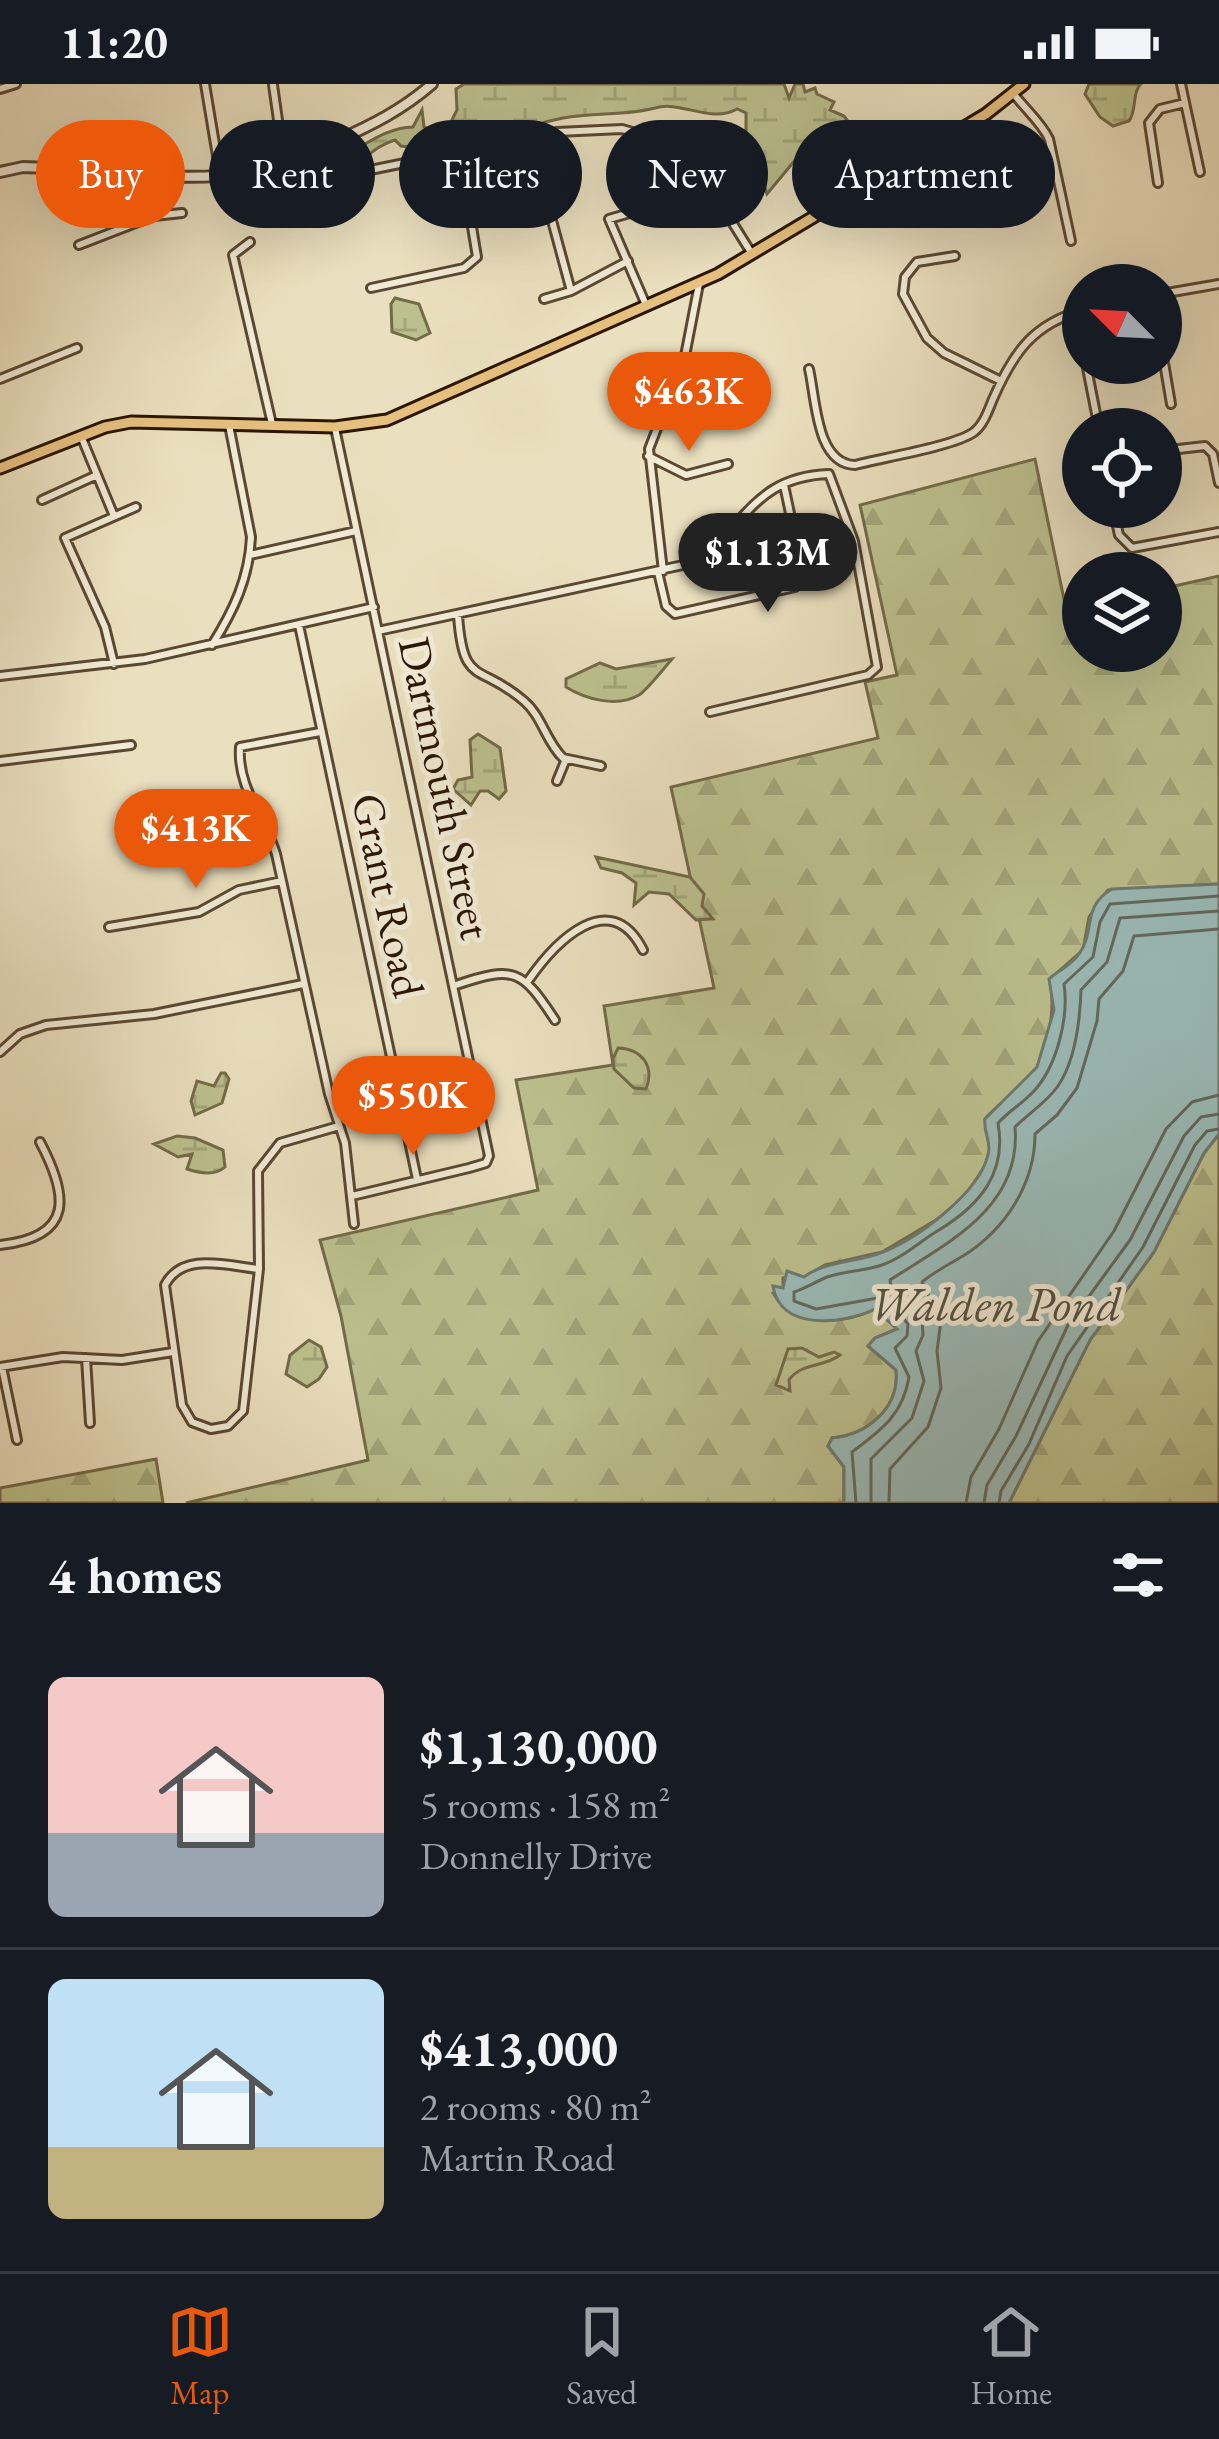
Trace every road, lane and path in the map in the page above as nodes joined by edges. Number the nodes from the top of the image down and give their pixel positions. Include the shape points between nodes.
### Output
1 (16, 84) edge
2 (205, 84) edge
3 (432, 84) edge
4 (1024, 84) edge
5 (1181, 84) edge
6 (272, 85) edge
7 (0, 89) edge
8 (1013, 93) junction
9 (1185, 103) junction
10 (211, 120) edge
11 (278, 120) edge
12 (375, 124) edge
13 (606, 130) edge
14 (36, 168) edge
15 (375, 170) edge
16 (0, 172) edge
17 (1200, 172) dead end
18 (1158, 183) dead end
19 (122, 228) edge
20 (613, 228) edge
21 (736, 228) edge
22 (1071, 241) dead end
23 (250, 242) dead end
24 (79, 245) dead end
25 (752, 254) junction
26 (955, 256) dead end
27 (628, 261) junction
28 (698, 284) junction
29 (1219, 284) edge
30 (371, 288) dead end
31 (1182, 290) edge
32 (572, 291) junction
33 (544, 299) dead end
34 (648, 308) junction
35 (1062, 316) edge
36 (77, 348) dead end
37 (809, 369) dead end
38 (0, 379) edge
39 (1001, 381) junction
40 (1168, 384) edge
41 (1171, 404) dead end
42 (229, 423) junction
43 (272, 424) junction
44 (335, 427) junction
45 (81, 435) junction
46 (1182, 449) edge
47 (648, 456) junction
48 (728, 464) dead end
49 (0, 468) edge
50 (97, 475) junction
51 (1219, 483) edge
52 (784, 485) junction
53 (43, 500) dead end
54 (136, 507) dead end
55 (114, 516) junction
56 (1117, 528) edge
57 (356, 531) junction
58 (1219, 532) edge
59 (250, 555) junction
60 (660, 572) junction
61 (374, 607) junction
62 (458, 614) junction
63 (299, 625) junction
64 (377, 631) junction
65 (212, 645) junction
66 (115, 664) junction
67 (0, 676) edge
68 (710, 712) dead end
69 (320, 732) junction
70 (131, 745) dead end
71 (566, 760) junction
72 (0, 761) edge
73 (601, 766) dead end
74 (557, 781) dead end
75 (282, 881) junction
76 (109, 927) dead end
77 (643, 950) dead end
78 (528, 981) junction
79 (303, 984) junction
80 (455, 986) junction
81 (555, 1020) dead end
82 (0, 1052) edge
83 (339, 1126) junction
84 (40, 1142) dead end
85 (417, 1179) junction
86 (352, 1196) junction
87 (354, 1224) dead end
88 (0, 1245) edge
89 (259, 1269) junction
90 (173, 1352) junction
91 (86, 1358) junction
92 (1, 1367) edge
93 (90, 1423) dead end
94 (16, 1440) dead end

1 - 7 street
2 - 10 street
3 - 12 street
4 - 8 main road
5 - 9 street
6 - 11 street
8 - 22 street via 1049,139
8 - 25 main road
9 - 17 street
9 - 18 street via 1149,122
13 - 15 street via 557,132
14 - 16 street
19 - 24 street
20 - 27 street
21 - 25 street
23 - 43 street via 233,255
25 - 28 main road
26 - 39 street via 917,262 904,297 937,349
27 - 32 street
27 - 34 street
28 - 34 main road
28 - 47 street via 685,356
29 - 31 street
30 - 32 street via 464,268 477,257 474,214 540,201 547,202
32 - 33 street
34 - 44 main road via 387,419
35 - 39 street via 1032,334
36 - 38 street
37 - 39 street via 825,443 835,460 855,465 967,436
40 - 41 street
42 - 43 main road
42 - 45 main road via 131,422
42 - 59 street
43 - 44 main road
44 - 57 street, Dartmouth Street
45 - 49 main road
45 - 50 street
46 - 51 street via 1205,446
47 - 48 street via 689,476
47 - 60 street
50 - 53 street
50 - 55 street
52 - 60 street via 750,505 708,552
52 - 60 street via 802,570 795,587 675,614
52 - 68 street via 829,474 854,541 878,668
54 - 55 street
55 - 66 street via 65,538
56 - 58 street via 1132,548
57 - 59 street
57 - 61 street, Dartmouth Street
59 - 65 street via 232,614
60 - 62 street
61 - 63 street
61 - 64 street, Dartmouth Street
62 - 64 street
62 - 71 street via 469,667 524,700
63 - 65 street
63 - 69 street, Grant Road
64 - 80 street, Dartmouth Street
65 - 66 street
66 - 67 street
69 - 75 street via 240,748 242,782 268,827
69 - 85 street, Grant Road
70 - 72 street
71 - 73 street
71 - 74 street
75 - 76 street via 239,890 199,912
75 - 79 street
77 - 78 street via 631,928 595,921
78 - 80 street via 505,974
78 - 81 street
79 - 82 street via 139,1017 46,1025
79 - 83 street
80 - 85 street, Dartmouth Street via 489,1156
83 - 86 street
83 - 89 street via 294,1136 263,1161 256,1180
84 - 88 street via 60,1181 59,1207 41,1232
85 - 86 street
86 - 87 street
89 - 90 street via 193,1264 175,1271 164,1292
89 - 90 street via 245,1403 236,1421 211,1430 188,1418
90 - 91 street
91 - 92 street
91 - 93 street
92 - 94 street

